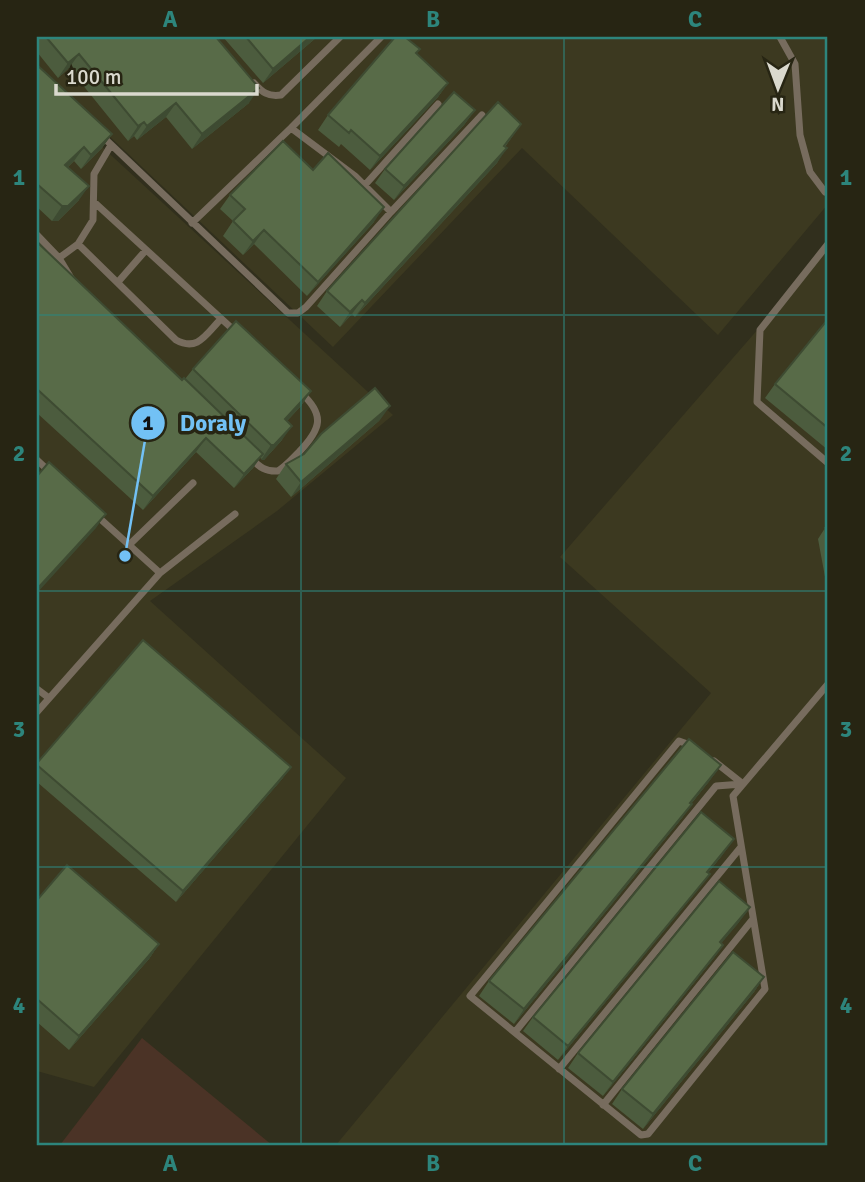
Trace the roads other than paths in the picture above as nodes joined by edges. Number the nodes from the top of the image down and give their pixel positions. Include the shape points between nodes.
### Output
1 (340, 37) edge
2 (381, 37) edge
3 (780, 37) edge
4 (246, 73) edge
5 (438, 104) edge
6 (482, 115) edge
7 (93, 127) edge
8 (291, 128) junction
9 (111, 145) junction
10 (365, 186) junction
11 (825, 192) dead end
12 (94, 202) junction
13 (391, 212) junction
14 (192, 223) junction
15 (37, 235) edge
16 (78, 244) junction
17 (828, 244) edge
18 (146, 250) junction
19 (60, 258) junction
20 (118, 282) junction
21 (74, 284) edge
22 (221, 319) junction
23 (242, 338) edge
24 (293, 385) edge
25 (242, 450) edge
26 (37, 460) edge
27 (828, 463) edge
28 (58, 480) edge
29 (193, 484) dead end
30 (86, 506) edge
31 (235, 514) dead end
32 (129, 545) junction
33 (160, 573) junction
34 (828, 684) edge
35 (37, 689) edge
36 (50, 698) junction
37 (37, 712) edge
38 (743, 784) junction
39 (741, 847) junction
40 (753, 919) junction
41 (515, 1032) junction
42 (559, 1069) junction
43 (603, 1105) junction

1 - 4 lane via 281,95 261,91
2 - 8 lane
3 - 11 lane via 794,64 800,135 810,172
5 - 10 lane
6 - 13 lane
7 - 9 lane
8 - 10 lane
8 - 14 lane
9 - 12 lane via 94,174
9 - 14 lane
10 - 13 lane
12 - 16 lane via 93,220
12 - 18 lane
13 - 14 lane via 298,313 288,313
15 - 19 lane
16 - 19 lane
16 - 20 lane
17 - 27 lane via 760,330 757,402
18 - 20 lane
18 - 22 lane
19 - 21 lane
20 - 22 lane via 186,345 196,344
22 - 23 lane
24 - 25 lane via 317,412 312,438 278,471 262,468
26 - 28 lane
29 - 32 lane
30 - 32 lane
31 - 33 lane
32 - 33 lane
33 - 36 lane
34 - 38 lane
35 - 36 lane
36 - 37 lane
38 - 39 lane via 733,796
38 - 41 lane via 716,786
38 - 41 lane via 679,741 470,996
39 - 40 lane
39 - 42 lane
40 - 43 lane
40 - 43 lane via 765,989 649,1134 641,1135
41 - 42 lane
42 - 43 lane

